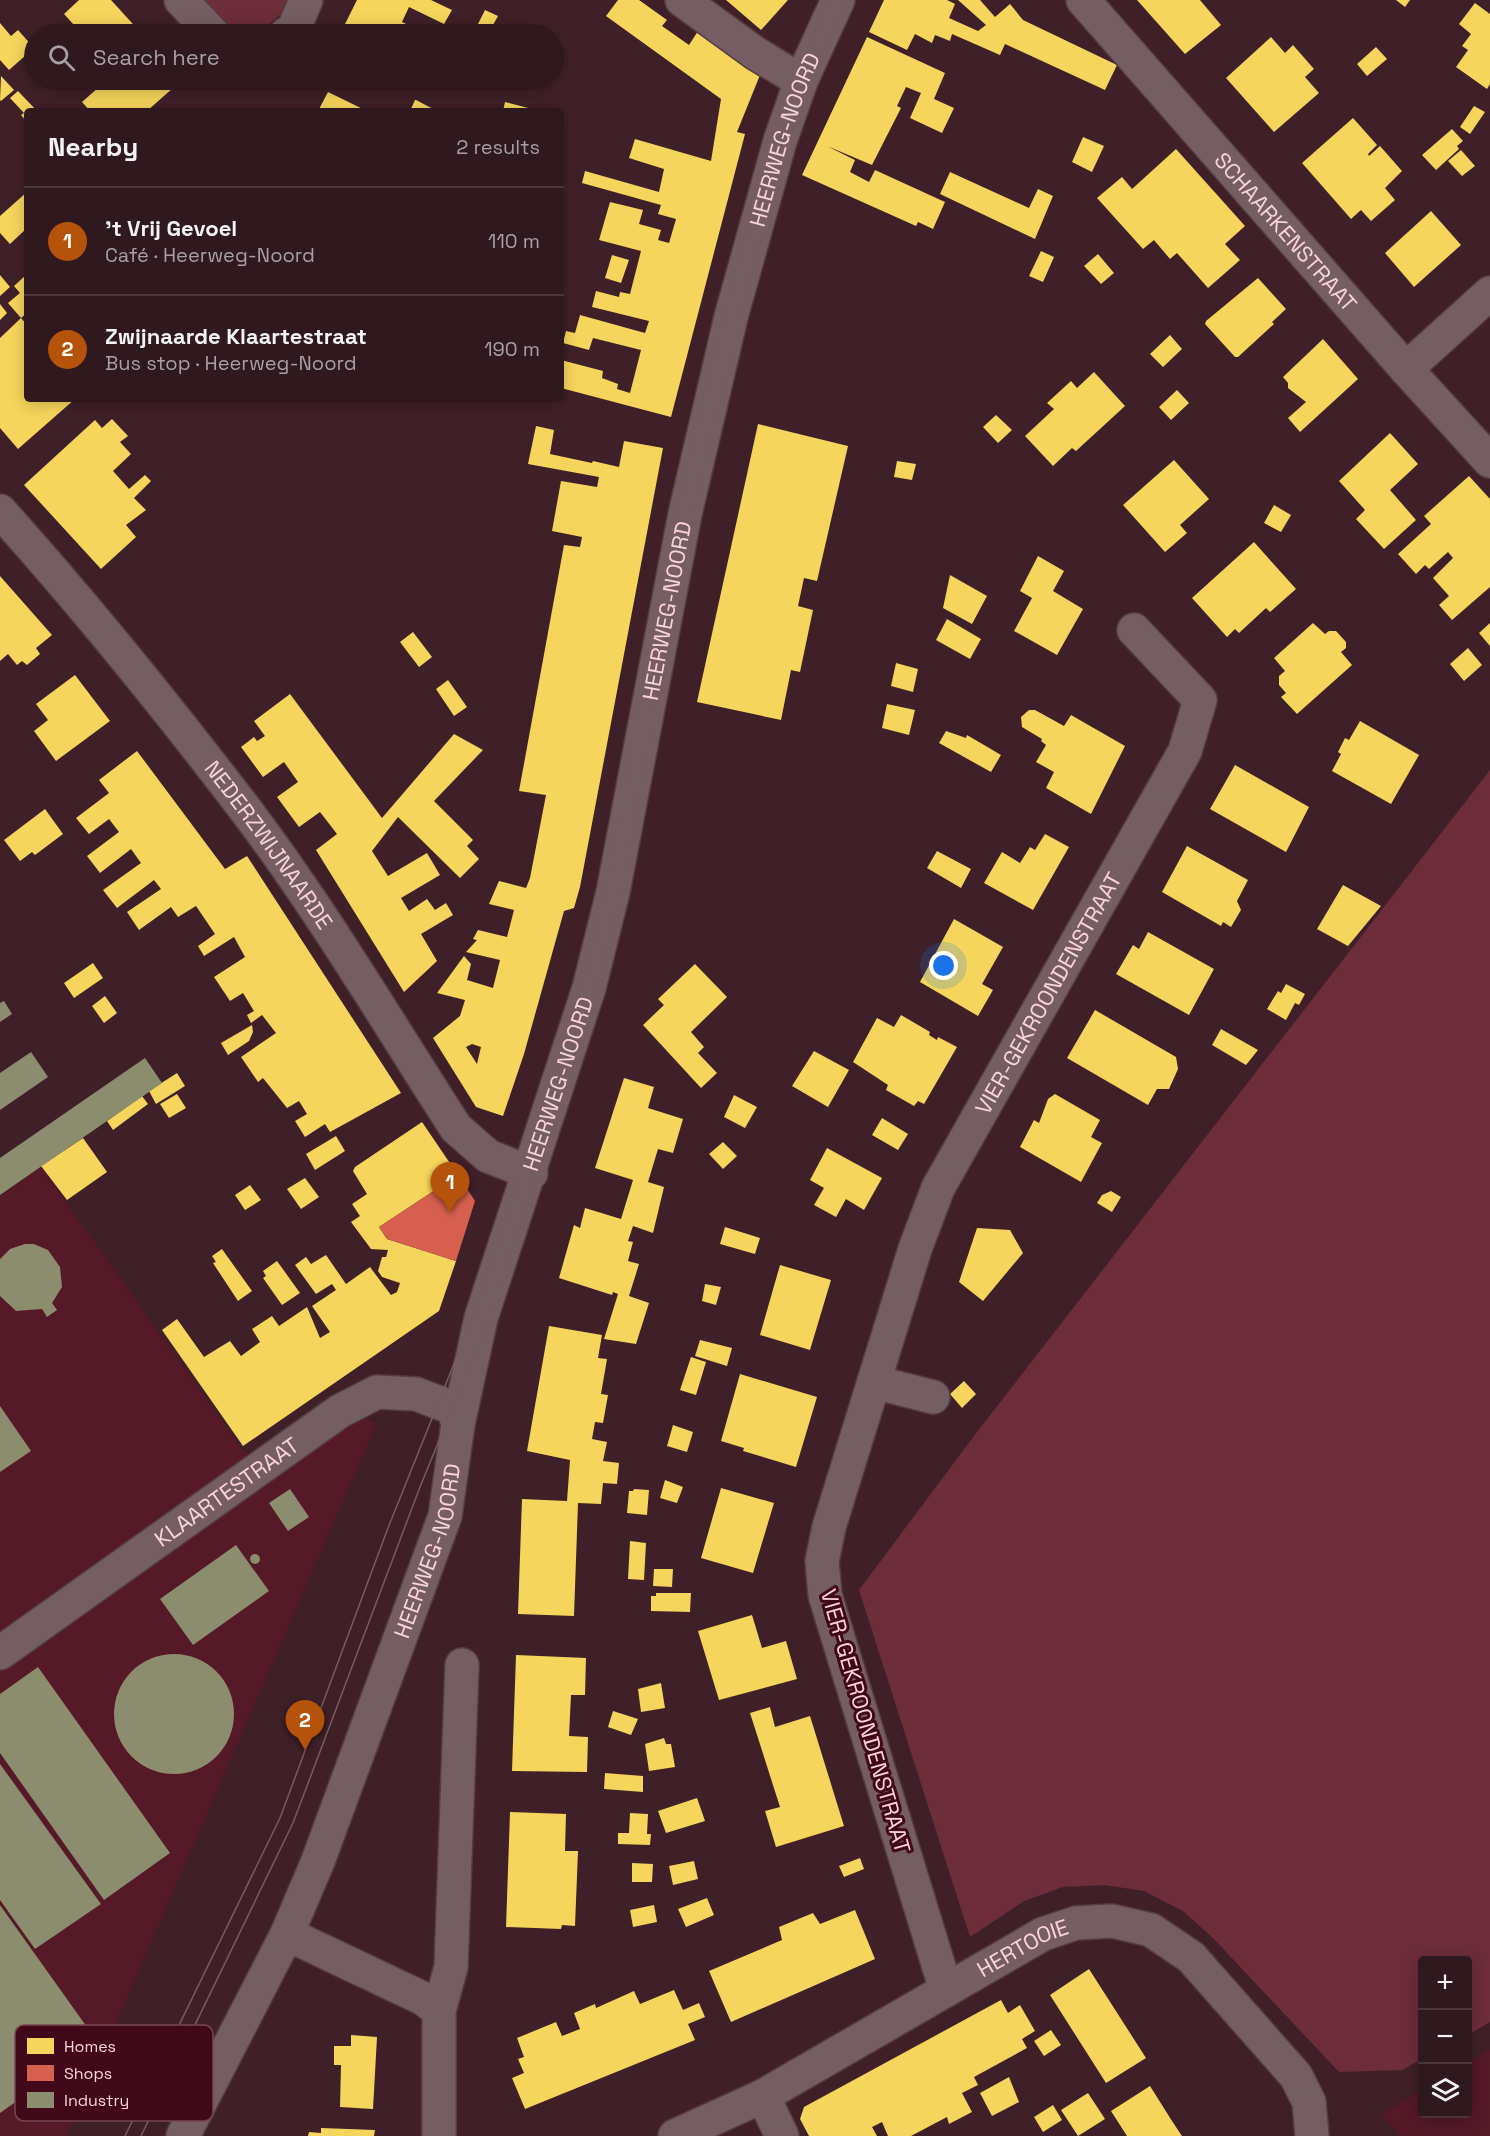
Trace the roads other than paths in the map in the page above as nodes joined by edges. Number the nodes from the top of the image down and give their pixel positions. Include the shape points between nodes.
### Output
1 (181, 0) edge
2 (306, 0) edge
3 (682, 0) edge
4 (838, 0) edge
5 (1083, 0) edge
6 (204, 24) edge
7 (296, 24) edge
8 (801, 81) junction
9 (1490, 293) edge
10 (1406, 369) junction
11 (1490, 461) edge
12 (0, 511) edge
13 (1134, 630) dead end
14 (531, 1173) junction
15 (874, 1382) junction
16 (933, 1397) dead end
17 (458, 1424) junction
18 (0, 1653) edge
19 (462, 1665) dead end
20 (287, 1934) junction
21 (946, 1990) junction
22 (439, 2011) junction
23 (213, 2078) edge
24 (763, 2096) junction
25 (191, 2121) edge
26 (1313, 2132) edge
27 (183, 2136) edge
28 (439, 2136) edge
29 (675, 2136) edge
30 (782, 2136) edge

1 - 6 street
2 - 7 street
3 - 8 street
4 - 8 street, HEERWEG-NOORD
5 - 10 street, SCHAARKENSTRAAT
8 - 14 street, HEERWEG-NOORD via 765,190 704,424 613,892 589,988
9 - 10 street
10 - 11 street, SCHAARKENSTRAAT
12 - 14 street, NEDERZWIJNAARDE via 79,599 251,818 456,1128 488,1156
13 - 15 street, VIER-GEKROONDENSTRAAT via 1200,700 1185,751 938,1188
14 - 17 street, HEERWEG-NOORD via 482,1318
15 - 16 street
15 - 21 street, VIER-GEKROONDENSTRAAT via 829,1527 822,1561 825,1595
17 - 18 street, KLAARTESTRAAT via 453,1408 416,1394 377,1392 340,1411
17 - 20 street, HEERWEG-NOORD via 445,1516 318,1862
19 - 22 street via 452,1967
20 - 22 street via 424,1999
20 - 23 street, HEERWEG-NOORD
21 - 24 street, HERTOOIE
21 - 26 street, HERTOOIE via 1043,1934 1076,1923 1112,1921 1151,1930 1191,1956 1296,2076 1309,2102
22 - 28 street
24 - 29 street, HERTOOIE
24 - 30 street
25 - 27 street, HEERWEG-NOORD

